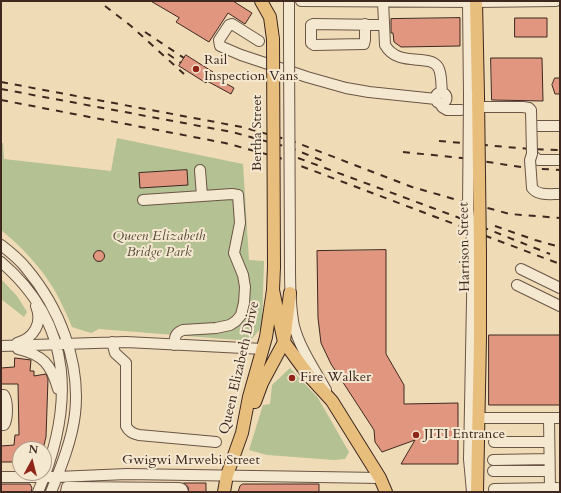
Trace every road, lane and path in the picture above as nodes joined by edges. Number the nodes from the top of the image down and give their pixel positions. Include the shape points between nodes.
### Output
1 (261, 1) edge
2 (289, 1) edge
3 (301, 1) edge
4 (512, 1) edge
5 (556, 1) edge
6 (383, 2) edge
7 (450, 2) edge
8 (472, 2) edge
9 (365, 24) junction
10 (384, 24) junction
11 (259, 41) dead end
12 (440, 98) junction
13 (475, 100) junction
14 (461, 110) dead end
15 (532, 126) junction
16 (560, 126) edge
17 (532, 154) junction
18 (560, 160) edge
19 (200, 170) dead end
20 (560, 194) edge
21 (202, 196) junction
22 (143, 200) dead end
23 (1, 245) edge
24 (476, 250) junction
25 (1, 262) edge
26 (274, 267) joint
27 (521, 269) dead end
28 (546, 281) junction
29 (517, 285) dead end
30 (560, 288) edge
31 (273, 290) junction
32 (30, 292) junction
33 (290, 293) junction
34 (540, 296) junction
35 (560, 306) edge
36 (112, 342) junction
37 (284, 342) junction
38 (62, 344) junction
39 (174, 345) junction
40 (3, 346) edge
41 (263, 349) junction
42 (1, 395) edge
43 (332, 401) junction
44 (62, 402) junction
45 (479, 418) junction
46 (548, 418) junction
47 (560, 418) edge
48 (1, 425) edge
49 (242, 433) junction
50 (216, 442) dead end
51 (494, 442) dead end
52 (549, 442) junction
53 (52, 453) edge
54 (549, 459) junction
55 (493, 460) dead end
56 (493, 471) dead end
57 (549, 471) junction
58 (127, 474) junction
59 (228, 475) junction
60 (1, 477) edge
61 (12, 477) edge
62 (52, 477) edge
63 (57, 477) junction
64 (380, 478) junction
65 (43, 481) edge
66 (132, 488) edge
67 (494, 490) dead end
68 (54, 491) edge
69 (38, 492) edge
70 (66, 492) edge
71 (183, 492) edge
72 (224, 492) edge
73 (386, 492) edge
74 (472, 492) edge
75 (477, 492) edge

1 - 26 main road, Bertha Street, bridge via 270,17 273,39
2 - 33 street, bridge
3 - 6 street
4 - 5 street
4 - 8 street
6 - 7 street
6 - 10 street
7 - 8 street
8 - 13 main road, Harrison Street
9 - 9 street via 313,24 310,28 311,43 364,44
9 - 10 street
10 - 12 street via 385,45 388,50 397,56 430,62 440,68
11 - 12 street via 232,24 219,43 220,46 241,55 346,88 374,93
12 - 14 street via 442,107 446,110
13 - 15 street, bridge via 526,107 531,110
13 - 24 main road, Harrison Street, bridge
15 - 16 street
15 - 17 street, bridge
17 - 18 street via 538,160
17 - 20 street, bridge via 530,160 533,190 540,194
19 - 21 street
21 - 22 street
21 - 39 street via 238,195 240,223 234,253 243,275 244,303 236,322 216,328 183,330 176,334
23 - 38 street via 25,266 43,290 61,326
24 - 45 main road, Harrison Street via 480,338
24 - 74 street via 470,459
25 - 32 street via 17,275
26 - 31 main road, Queen Elizabeth Drive
27 - 28 street
28 - 30 street
28 - 34 street
29 - 34 street
31 - 37 main road
31 - 41 main road, Queen Elizabeth Drive
32 - 38 street
32 - 40 street via 37,309 35,330 26,340
33 - 37 main road
33 - 43 street via 298,338
34 - 35 street
36 - 38 street
36 - 39 street
36 - 50 street via 115,353 126,363 126,426 132,434
37 - 43 main road via 309,376
37 - 49 main road via 262,384
38 - 40 street
38 - 44 street
38 - 63 street via 72,359 77,390 72,431
39 - 41 street
40 - 44 street via 33,353 49,365
41 - 49 main road, Queen Elizabeth Drive
42 - 48 street via 4,395 6,400 6,420 4,425
43 - 64 main road
44 - 53 street via 60,426
45 - 46 street
45 - 75 main road, Harrison Street
46 - 47 street
46 - 52 street
49 - 59 main road, Queen Elizabeth Drive
51 - 52 street
52 - 54 street
54 - 55 street
54 - 57 street
56 - 57 street
57 - 67 street via 554,489
58 - 59 street, Gwigwi Mrwebi Street
58 - 63 street, Gwigwi Mrwebi Street
58 - 66 street
59 - 64 street, Gwigwi Mrwebi Street
59 - 72 main road, Queen Elizabeth Drive
60 - 61 street, Gwigwi Mrwebi Street
62 - 63 street, Gwigwi Mrwebi Street
63 - 68 street
64 - 73 main road
65 - 69 street
66 - 70 street via 66,487
66 - 71 street via 179,488

